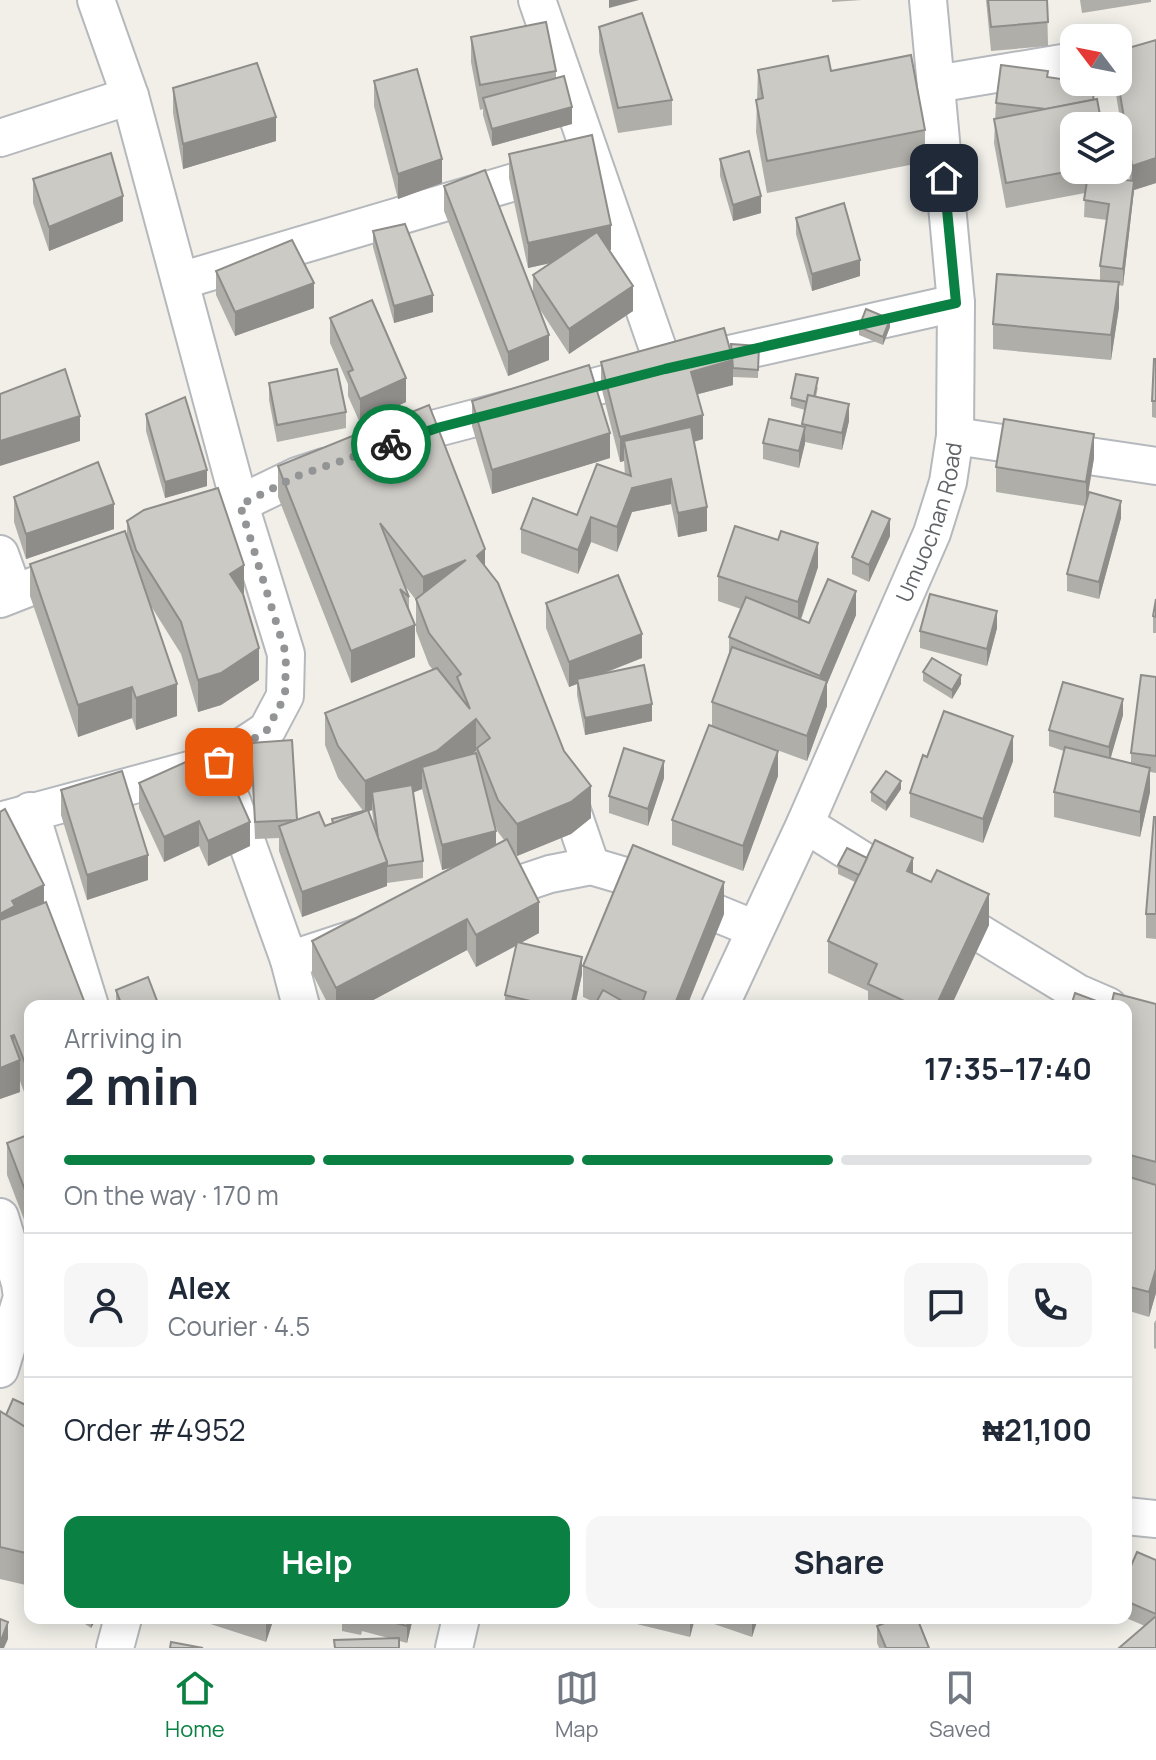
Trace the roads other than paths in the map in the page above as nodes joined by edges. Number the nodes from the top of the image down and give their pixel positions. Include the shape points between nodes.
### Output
1 (537, 0) edge
2 (928, 0) edge
3 (98, 1) edge
4 (1060, 63) edge
5 (936, 84) junction
6 (130, 96) junction
7 (0, 138) edge
8 (594, 159) junction
9 (180, 281) junction
10 (956, 303) junction
11 (665, 369) junction
12 (955, 436) junction
13 (1156, 466) edge
14 (240, 505) junction
15 (184, 527) edge
16 (0, 554) edge
17 (113, 555) edge
18 (7, 596) edge
19 (550, 749) edge
20 (219, 762) junction
21 (15, 816) edge
22 (805, 824) junction
23 (591, 866) junction
24 (448, 907) edge
25 (390, 927) edge
26 (755, 929) junction
27 (289, 960) junction
28 (88, 1000) edge
29 (299, 1000) edge
30 (723, 1000) edge
31 (1094, 1000) edge
32 (0, 1217) edge
33 (16, 1315) edge
34 (0, 1369) edge
35 (1132, 1517) edge
36 (1156, 1519) edge
37 (121, 1624) edge
38 (460, 1624) edge
39 (115, 1648) edge
40 (454, 1648) edge

1 - 8 street
2 - 5 street, Umuochan Road
3 - 6 street
4 - 5 street
5 - 10 street, Umuochan Road
6 - 7 street
6 - 9 street
8 - 9 street
8 - 11 street
9 - 14 street
10 - 11 street
10 - 12 street, Umuochan Road
11 - 14 street via 442,443 360,454 297,476
12 - 13 street
12 - 22 street, Umuochan Road via 932,533
14 - 15 street
14 - 20 street via 286,654 285,696 267,730
16 - 18 street
17 - 18 street
19 - 23 street
20 - 21 street
20 - 27 street
21 - 28 street
22 - 26 street, Umuochan Road
22 - 31 street
23 - 24 street
23 - 26 street
25 - 27 street
26 - 30 street, Umuochan Road
27 - 29 street
32 - 33 street via 20,1283
33 - 34 street
35 - 36 street
37 - 39 street
38 - 40 street

